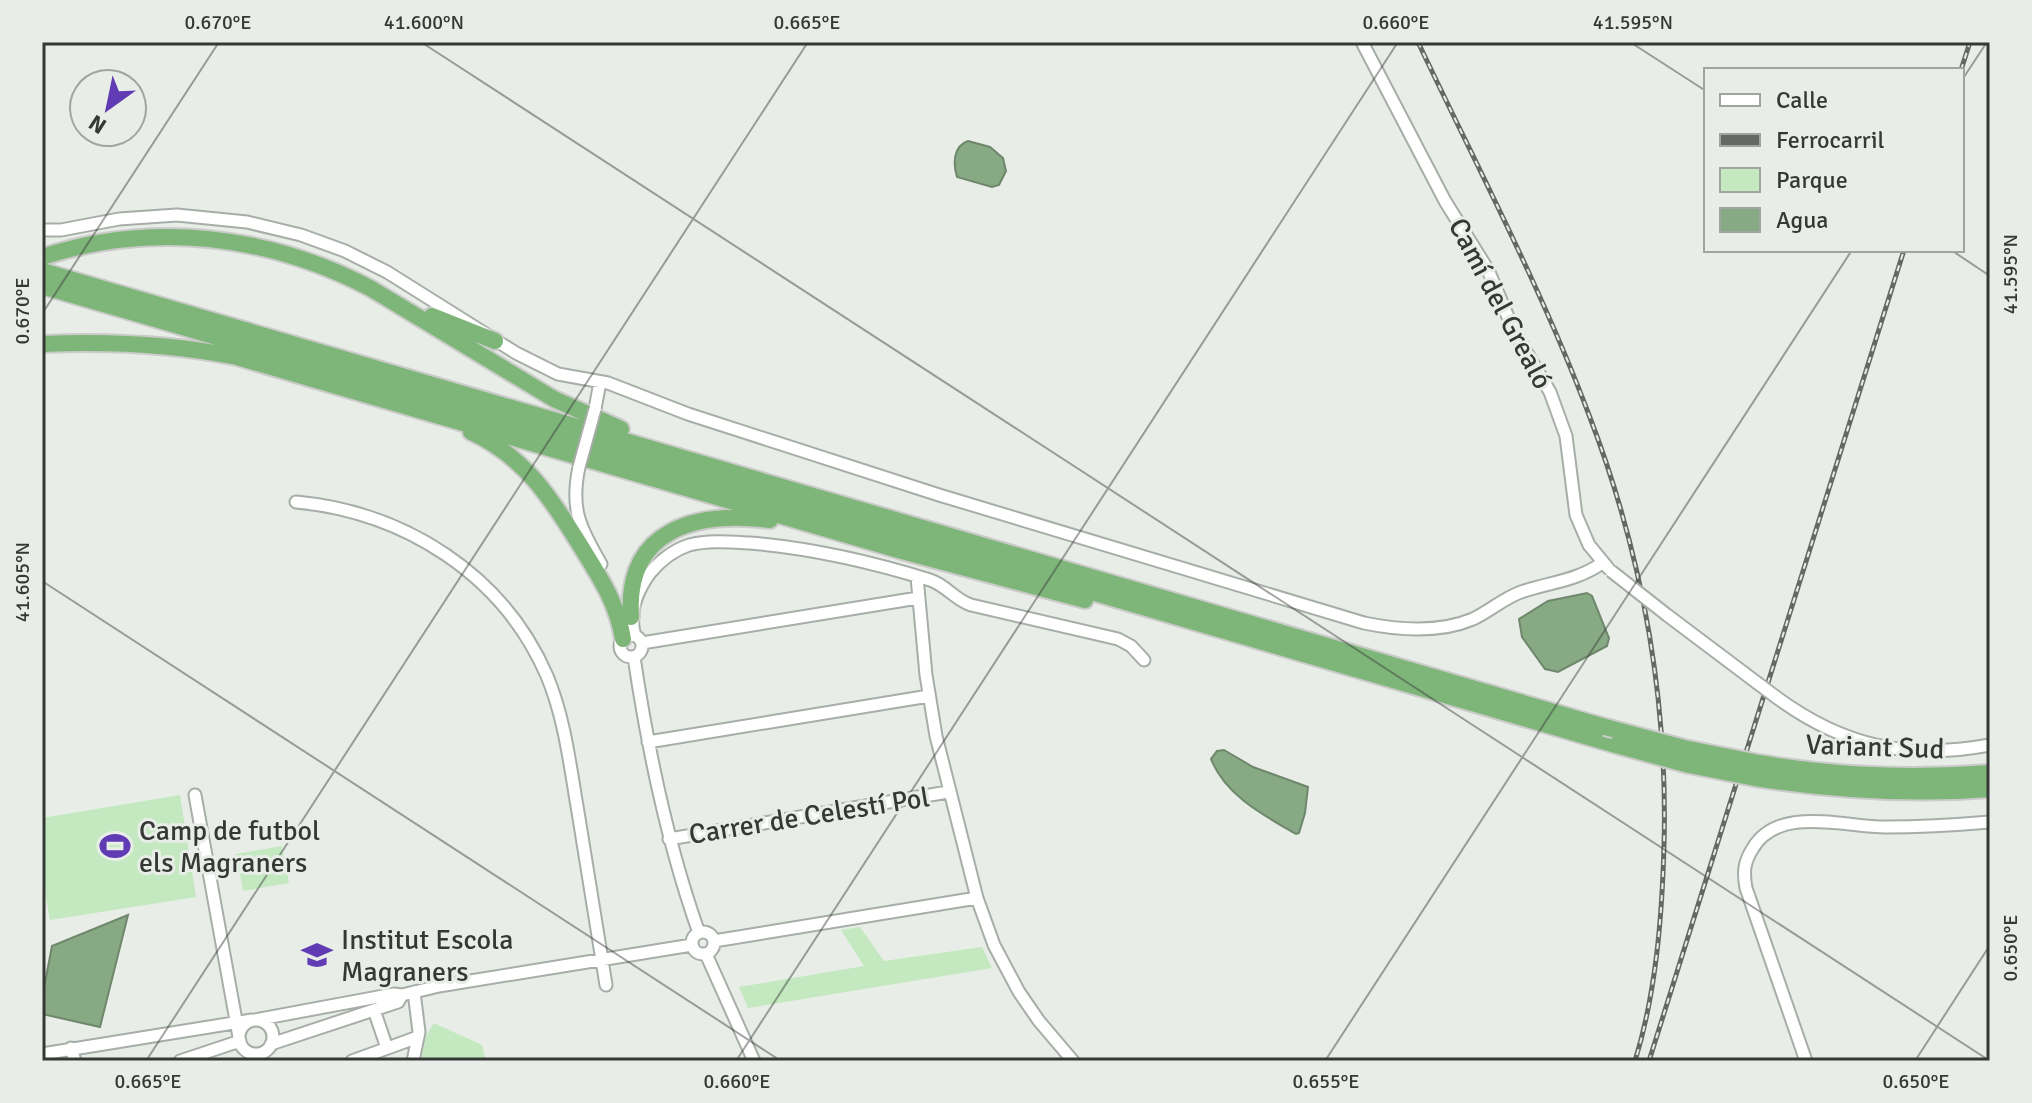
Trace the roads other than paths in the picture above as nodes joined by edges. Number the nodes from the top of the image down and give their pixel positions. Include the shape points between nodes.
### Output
1 (1362, 42) edge
2 (42, 230) edge
3 (42, 257) edge
4 (42, 271) edge
5 (42, 286) edge
6 (390, 299) junction
7 (495, 341) junction
8 (42, 344) edge
9 (600, 382) junction
10 (361, 392) junction
11 (761, 480) junction
12 (296, 502) dead end
13 (1606, 567) junction
14 (917, 577) junction
15 (1001, 579) junction
16 (918, 598) junction
17 (631, 617) junction
18 (632, 638) junction
19 (634, 657) junction
20 (1144, 660) dead end
21 (1395, 680) junction
22 (929, 696) junction
23 (648, 742) junction
24 (1990, 745) edge
25 (1757, 771) junction
26 (1990, 773) edge
27 (1990, 789) edge
28 (948, 792) junction
29 (195, 795) dead end
30 (1990, 822) edge
31 (669, 839) junction
32 (977, 898) junction
33 (699, 933) junction
34 (714, 941) junction
35 (692, 945) junction
36 (706, 954) junction
37 (602, 960) junction
38 (606, 985) dead end
39 (408, 994) junction
40 (321, 1007) junction
41 (374, 1010) junction
42 (253, 1020) junction
43 (236, 1023) junction
44 (327, 1026) junction
45 (418, 1037) junction
46 (239, 1039) junction
47 (269, 1047) junction
48 (71, 1048) junction
49 (387, 1048) junction
50 (42, 1055) edge
51 (251, 1056) edge
52 (48, 1061) edge
53 (75, 1061) edge
54 (180, 1061) edge
55 (275, 1061) edge
56 (352, 1061) edge
57 (413, 1061) edge
58 (754, 1061) edge
59 (1073, 1061) edge
60 (1806, 1061) edge

1 - 13 street, Camí del Grealó via 1550,392 1566,436 1576,515
2 - 7 street via 177,215 279,228 375,266
3 - 6 highway via 122,239 217,239 309,261
4 - 11 highway
5 - 21 highway
6 - 7 highway
6 - 11 highway via 575,410 748,470
7 - 9 street via 558,374
8 - 10 highway via 206,351
9 - 13 street via 939,495 1374,625 1413,629 1459,624 1515,594
9 - 18 street, bridge via 574,491 575,509
10 - 15 highway
10 - 18 highway via 469,431 522,465 545,490 606,584
11 - 25 highway, bridge
12 - 37 street via 365,514 417,537 474,575 521,628 546,675 563,725
13 - 24 street, bridge via 1827,730 1872,746 1921,752
14 - 16 street
14 - 17 street via 802,548 701,543 657,565 638,593
14 - 20 street via 971,605 1118,639
15 - 17 highway via 782,522 709,519 669,532 646,553 632,583
15 - 21 highway via 1378,681
16 - 18 street
16 - 22 street
17 - 18 street
18 - 19 street via 640,652
18 - 19 street via 621,650
19 - 23 street
21 - 25 highway, bridge via 1689,765
22 - 23 street
22 - 28 street
23 - 31 street
25 - 26 highway, Variant Sud
25 - 27 highway via 1823,787
28 - 31 street, Carrer de Celestí Pol
28 - 32 street
29 - 43 street
30 - 60 street via 1884,827 1791,823 1757,842 1743,870 1746,888
31 - 33 street
32 - 34 street
32 - 59 street via 1019,992
33 - 34 street via 708,933
33 - 35 street
34 - 36 street
35 - 36 street
35 - 37 street
36 - 58 street
37 - 38 street
37 - 39 street
39 - 40 street
39 - 41 street
39 - 45 street
40 - 42 street
40 - 44 street
41 - 44 street
41 - 49 street
42 - 43 street
42 - 46 street via 242,1027
42 - 47 street via 269,1026
43 - 46 street
43 - 48 street
44 - 47 street
45 - 49 street
45 - 57 street
46 - 51 street
46 - 54 street
47 - 51 street
47 - 55 street
48 - 50 street
48 - 53 street
49 - 56 street
50 - 52 street

